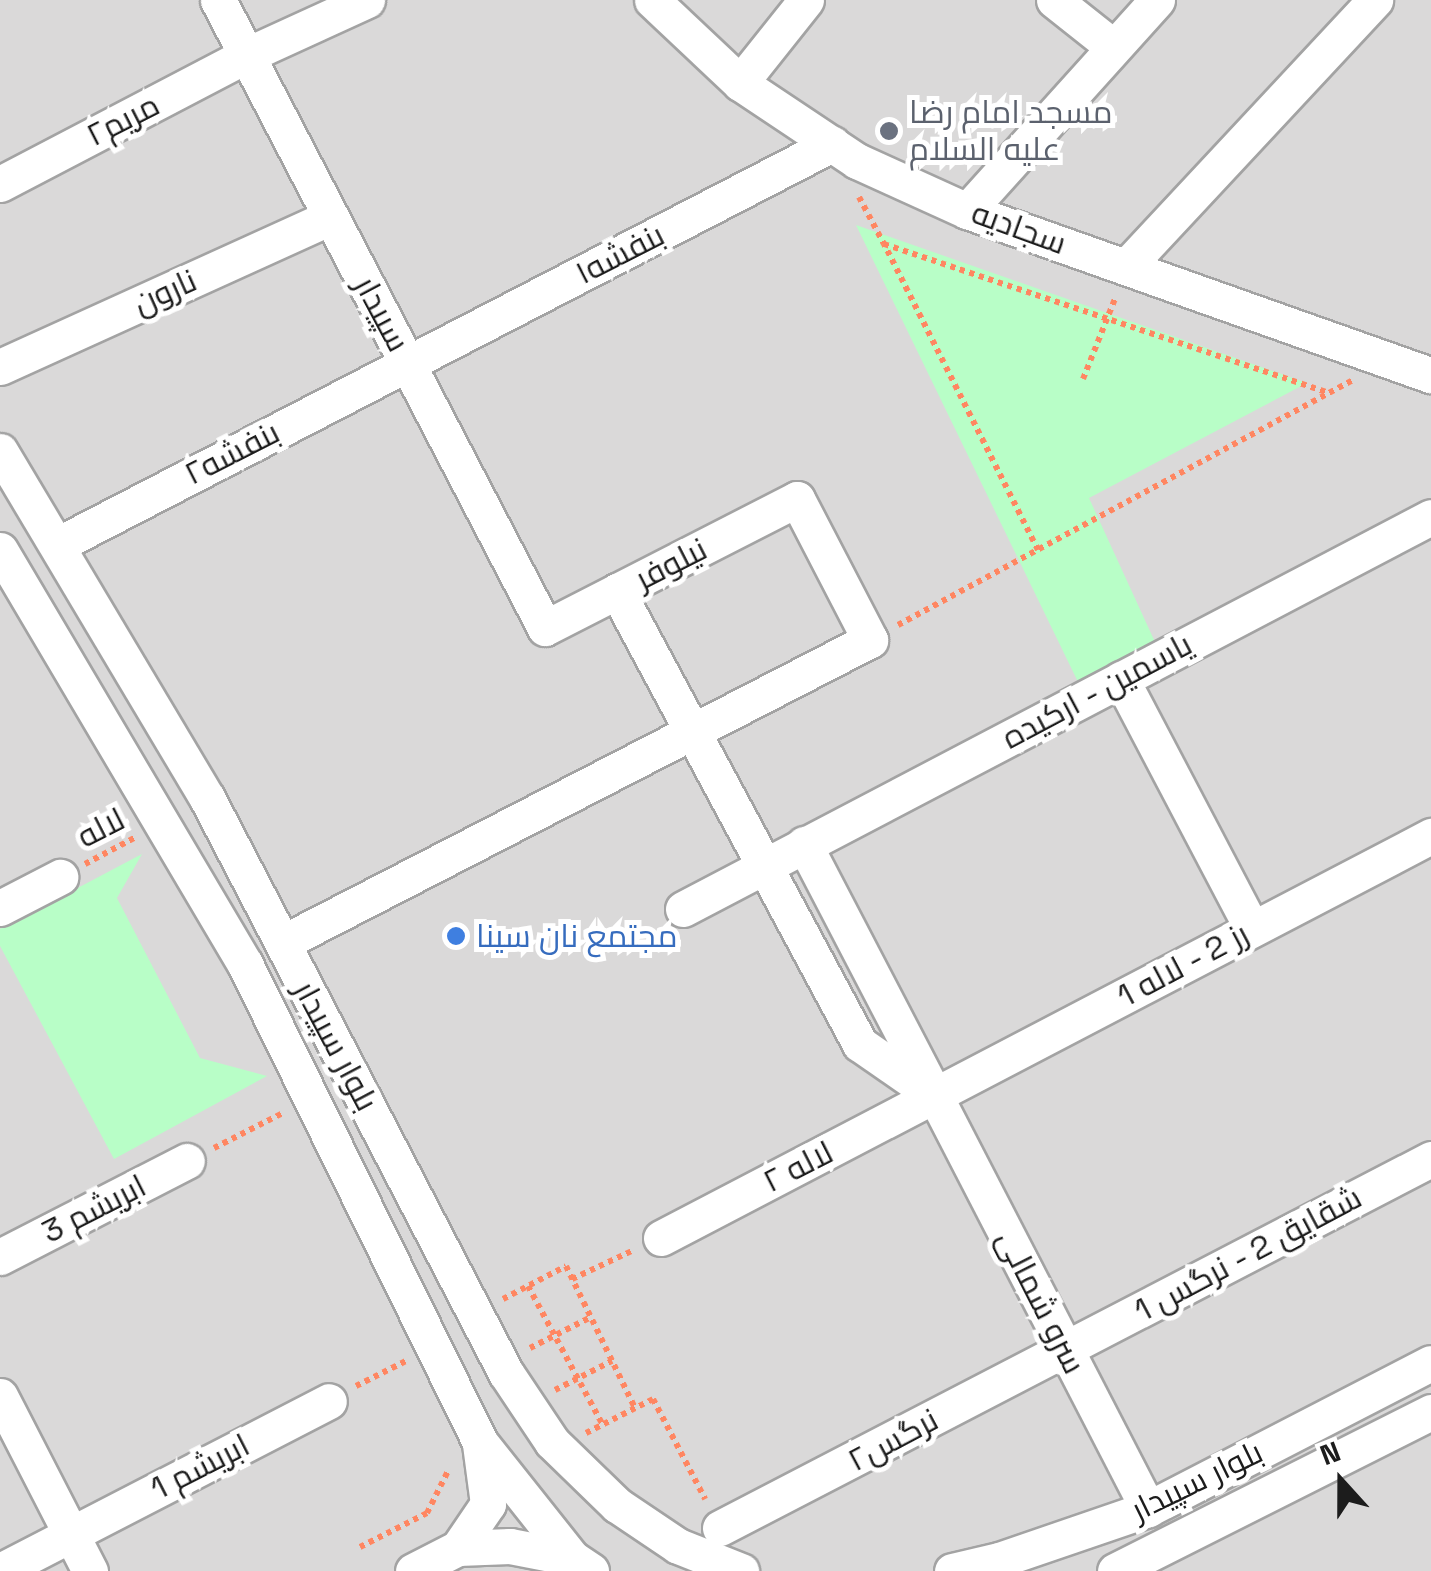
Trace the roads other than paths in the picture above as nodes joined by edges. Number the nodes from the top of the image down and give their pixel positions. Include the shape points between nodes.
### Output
1 (218, 0) edge
2 (367, 0) edge
3 (652, 0) edge
4 (806, 0) edge
5 (1054, 0) edge
6 (1157, 0) edge
7 (1376, 0) edge
8 (1112, 46) junction
9 (247, 56) junction
10 (740, 83) junction
11 (832, 144) junction
12 (0, 184) edge
13 (967, 211) junction
14 (331, 217) junction
15 (1127, 266) junction
16 (408, 363) junction
17 (0, 367) edge
18 (1431, 376) edge
19 (0, 450) edge
20 (1431, 517) edge
21 (57, 545) junction
22 (0, 550) edge
23 (618, 591) junction
24 (545, 628) joint
25 (1120, 679) junction
26 (693, 731) junction
27 (1431, 836) edge
28 (804, 844) junction
29 (762, 866) junction
30 (60, 877) road end
31 (0, 908) edge
32 (684, 910) dead end
33 (1252, 929) junction
34 (282, 943) junction
35 (935, 1096) junction
36 (1431, 1159) edge
37 (187, 1162) road end
38 (661, 1238) road end
39 (0, 1257) edge
40 (1066, 1350) junction
41 (1431, 1362) edge
42 (0, 1396) edge
43 (329, 1401) road end
44 (1431, 1412) edge
45 (467, 1451) junction
46 (1148, 1509) junction
47 (720, 1528) road end
48 (71, 1534) junction
49 (458, 1548) junction
50 (1172, 1560) edge
51 (582, 1564) edge
52 (0, 1571) edge
53 (90, 1571) edge
54 (413, 1571) edge
55 (741, 1571) edge
56 (952, 1571) edge
57 (1116, 1571) edge

1 - 9 street, سپیدار
2 - 9 street, مریم۲
3 - 10 street, سجادیه
4 - 10 street
5 - 8 street
6 - 8 street
7 - 15 street
8 - 13 street
9 - 12 street, مریم۲
9 - 14 street, سپیدار
10 - 11 street, سجادیه
11 - 13 street, سجادیه
11 - 16 street, بنفشه۱
13 - 15 street, سجادیه
14 - 16 street, سپیدار
14 - 17 street, نارون
15 - 18 street, سجادیه
16 - 21 street, بنفشه۲
16 - 24 street, سپیدار
19 - 21 street, بلوار سپیدار
20 - 25 street, یاسمین - ارکیده
21 - 34 street, بلوار سپیدار via 207,798
22 - 45 street, بلوار سپیدار via 149,831 245,964 298,1105
23 - 24 street, نیلوفر
23 - 26 street, سرو شمالی
23 - 26 street, نیلوفر via 797,498 870,640
25 - 28 street, یاسمین - ارکیده
25 - 33 street
26 - 29 street, سرو شمالی
26 - 34 street
27 - 33 street, رز 2 - لاله 1
28 - 29 street, یاسمین - ارکیده
28 - 35 street, سرو شمالی
29 - 32 street, یاسمین - ارکیده
29 - 35 street, سرو شمالی via 860,1044
30 - 31 street
33 - 35 street, رز 2 - لاله 1
34 - 55 street, بلوار سپیدار via 501,1362 558,1447 617,1505 678,1546
35 - 38 street, لاله ۲
35 - 40 street, سرو شمالی
36 - 40 street, شقایق 2 - نرگس 1
37 - 39 street, ابریشم 3
40 - 46 street, سرو شمالی
40 - 47 street, نرگس۲
41 - 46 street, بلوار سپیدار
42 - 48 street
43 - 48 street, ابریشم 1
44 - 50 street, بلوار سپیدار
45 - 49 street via 488,1504
45 - 51 street, بلوار سپیدار
46 - 56 street, بلوار سپیدار
48 - 52 street, ابریشم 1
48 - 53 street
49 - 51 street via 510,1546
49 - 54 street
50 - 57 street, بلوار سپیدار

